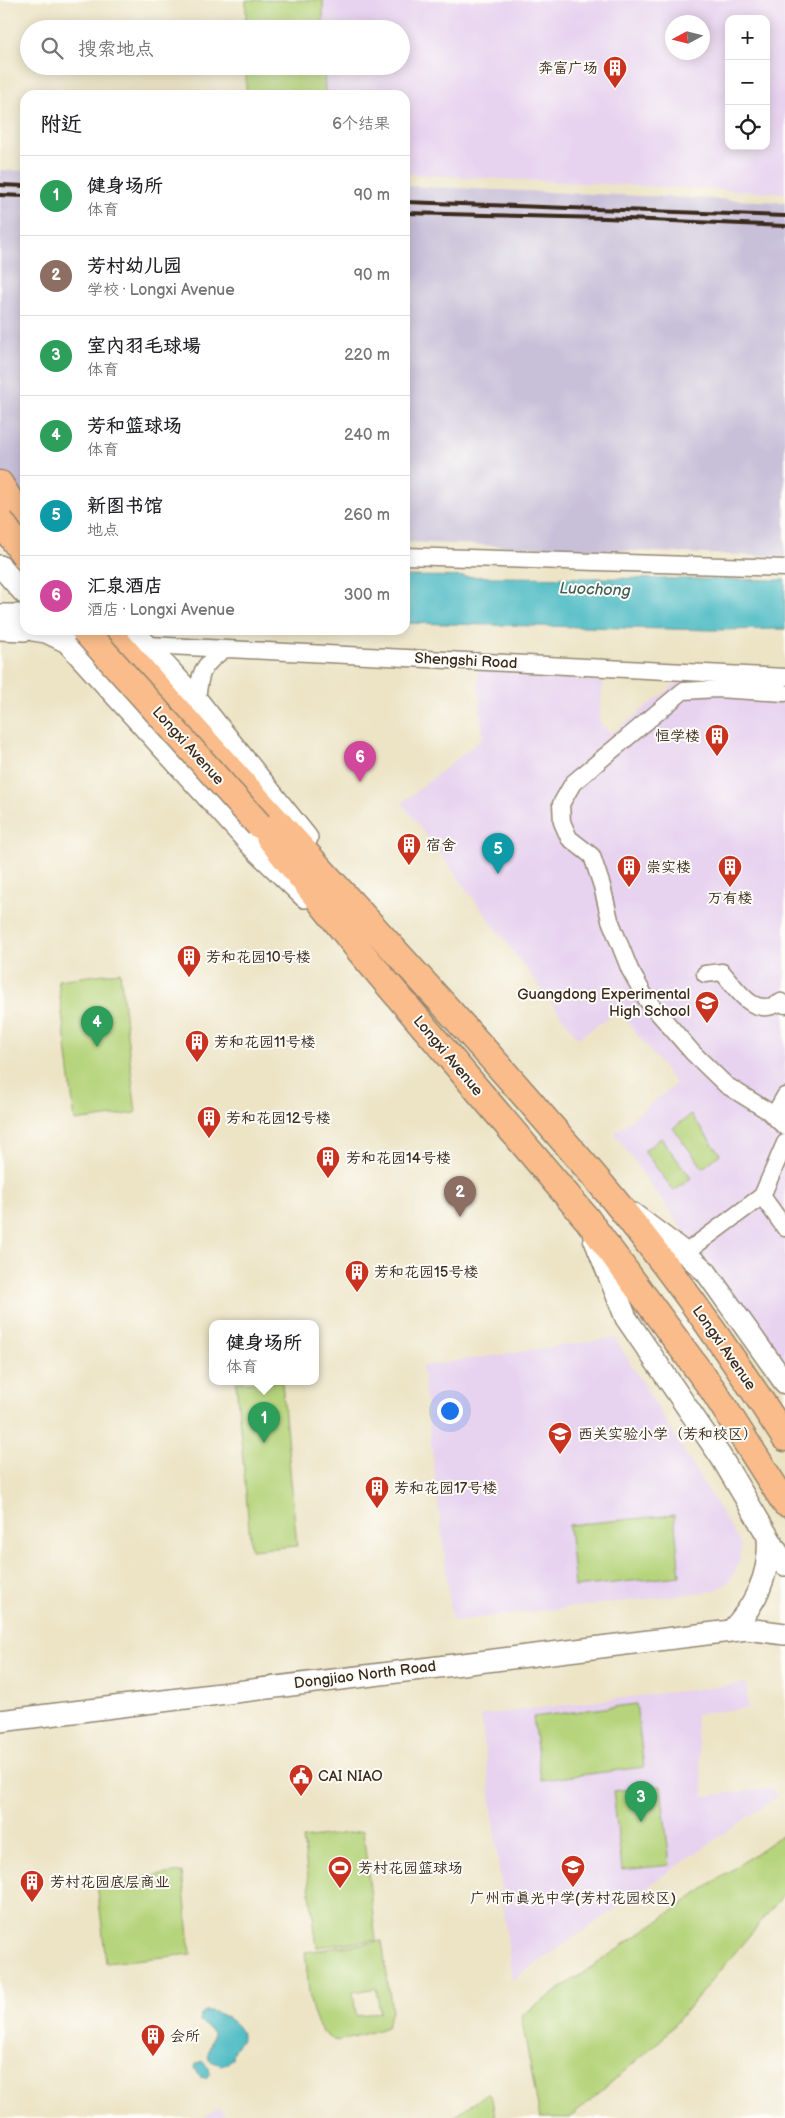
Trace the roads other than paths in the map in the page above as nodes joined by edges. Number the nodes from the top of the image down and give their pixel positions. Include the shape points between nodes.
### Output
1 (0, 484) edge
2 (20, 517) edge
3 (0, 520) edge
4 (0, 547) edge
5 (20, 548) edge
6 (20, 549) edge
7 (410, 556) edge
8 (0, 566) edge
9 (785, 568) edge
10 (20, 588) edge
11 (20, 614) edge
12 (0, 615) edge
13 (0, 629) edge
14 (20, 630) edge
15 (70, 635) edge
16 (70, 635) edge
17 (111, 635) edge
18 (141, 638) edge
19 (225, 649) junction
20 (785, 677) edge
21 (785, 693) edge
22 (197, 700) junction
23 (264, 820) junction
24 (375, 927) junction
25 (359, 950) junction
26 (706, 974) dead end
27 (785, 1005) edge
28 (785, 1096) edge
29 (774, 1115) junction
30 (785, 1128) edge
31 (785, 1143) edge
32 (762, 1196) junction
33 (614, 1200) junction
34 (587, 1219) junction
35 (785, 1228) edge
36 (685, 1254) junction
37 (785, 1383) edge
38 (785, 1438) edge
39 (784, 1502) edge
40 (768, 1536) junction
41 (785, 1565) edge
42 (731, 1631) junction
43 (785, 1634) edge
44 (0, 1721) edge

1 - 2 main road
3 - 6 main road, bridge
4 - 5 street
7 - 9 street
8 - 10 street
11 - 12 street
13 - 14 street
15 - 23 main road, Longxi Avenue, bridge
16 - 25 street via 254,847
17 - 23 main road, Longxi Avenue
18 - 19 street, Shengshi Road
18 - 22 street
19 - 20 street, Shengshi Road
19 - 22 street via 200,674
21 - 29 street via 717,689 683,691 573,783 561,804 562,822 569,838 592,856 610,920 630,970 647,1000 693,1053 726,1084
22 - 24 street
23 - 24 main road, Longxi Avenue
23 - 25 main road, Longxi Avenue
24 - 33 main road, Longxi Avenue
25 - 34 main road, Longxi Avenue
26 - 27 street via 722,972 748,1002 761,1007 781,1002
28 - 29 street
29 - 30 street
31 - 32 street
32 - 35 street
32 - 36 street
33 - 36 street
33 - 38 main road, Longxi Avenue via 699,1312
34 - 39 main road, Longxi Avenue via 687,1354
34 - 40 street via 626,1318 721,1457
36 - 37 street via 706,1272
40 - 41 street
40 - 42 street via 770,1556 762,1588
42 - 43 street, Dongjiao North Road via 747,1629
42 - 44 street, Dongjiao North Road

